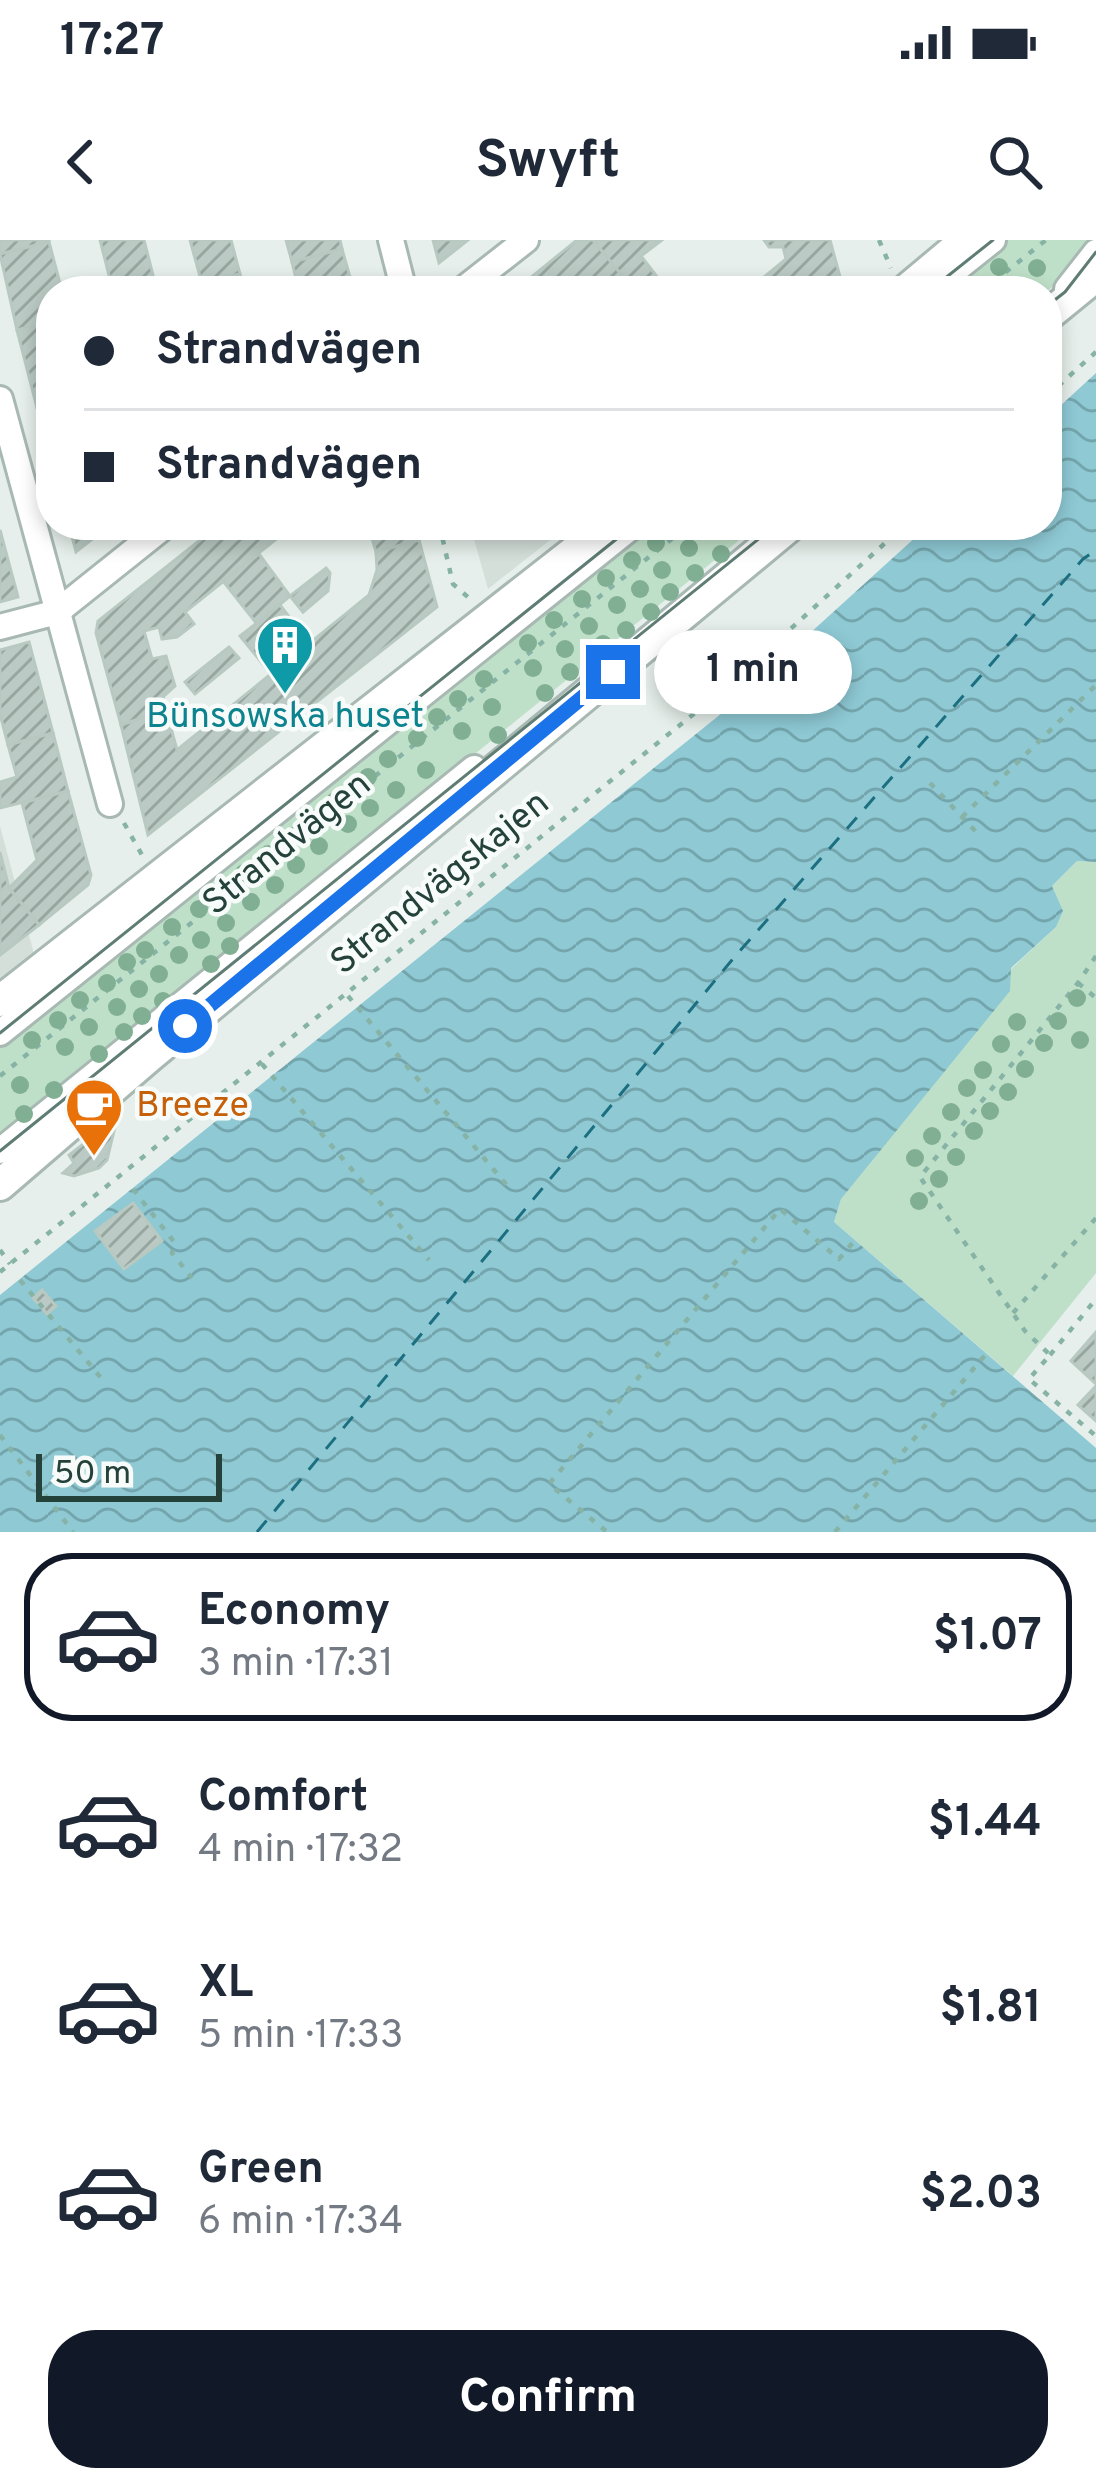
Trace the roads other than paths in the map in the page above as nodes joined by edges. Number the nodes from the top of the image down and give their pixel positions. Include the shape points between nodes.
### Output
1 (391, 240) edge
2 (526, 240) edge
3 (966, 240) edge
4 (993, 240) edge
5 (1096, 252) edge
6 (400, 276) edge
7 (480, 276) edge
8 (923, 276) edge
9 (948, 276) edge
10 (1096, 276) edge
11 (1062, 294) edge
12 (1062, 304) edge
13 (0, 399) edge
14 (36, 536) edge
15 (37, 540) edge
16 (147, 540) edge
17 (589, 540) edge
18 (615, 540) edge
19 (757, 540) edge
20 (773, 540) edge
21 (56, 612) junction
22 (0, 628) edge
23 (110, 804) road end
24 (0, 1001) edge
25 (0, 1033) edge
26 (0, 1151) edge
27 (0, 1185) edge

1 - 6 street
2 - 7 street
3 - 8 street
4 - 9 street
5 - 11 street
10 - 12 street
13 - 14 street
15 - 21 street
16 - 21 street
17 - 24 street, Strandvägen
18 - 25 street, Strandvägen
19 - 26 street, Strandvägen
20 - 27 street, Strandvägen
21 - 22 street
21 - 23 street

